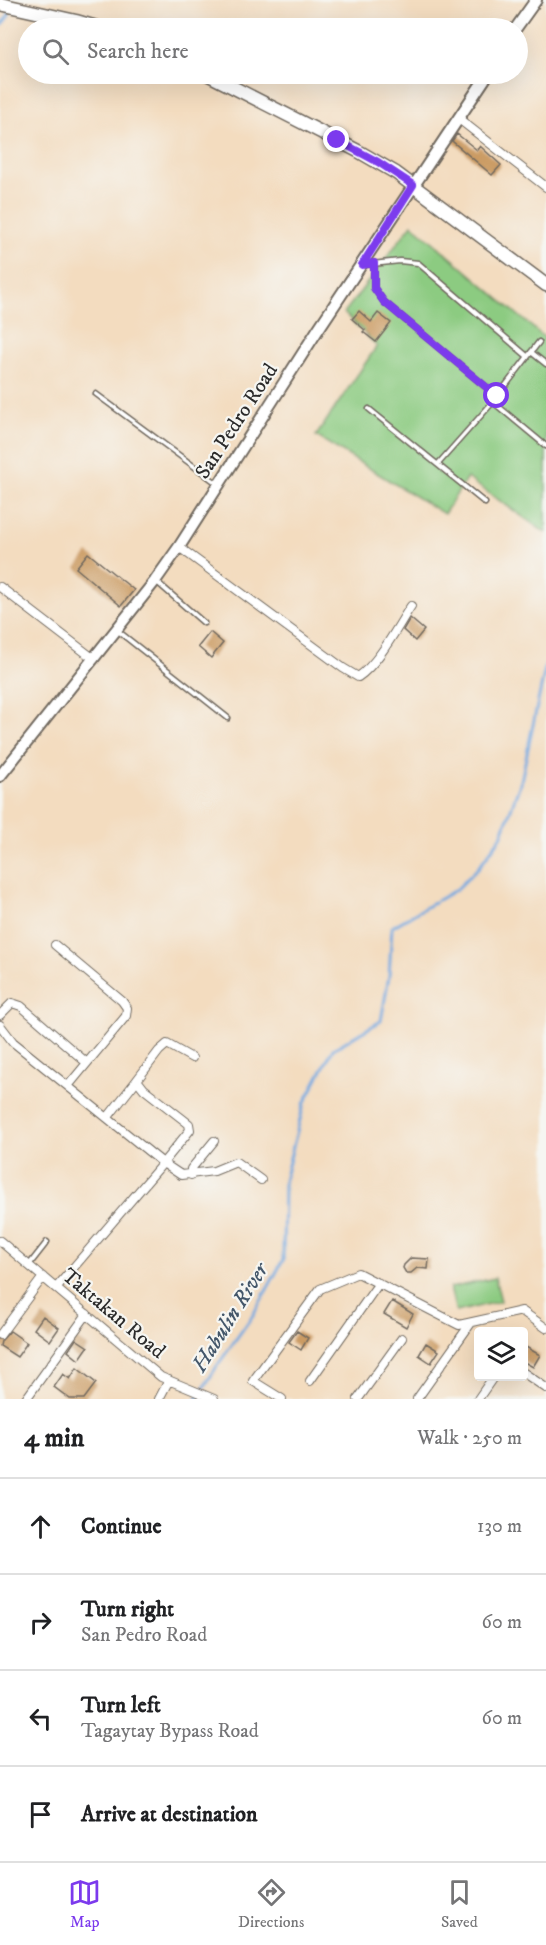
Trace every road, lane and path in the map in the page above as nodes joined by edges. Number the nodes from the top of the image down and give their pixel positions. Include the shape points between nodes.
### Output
1 (536, 0) edge
2 (0, 4) edge
3 (61, 18) edge
4 (523, 18) edge
5 (227, 84) edge
6 (482, 84) edge
7 (459, 119) junction
8 (413, 185) junction
9 (546, 187) edge
10 (374, 263) junction
11 (362, 265) junction
12 (546, 285) edge
13 (539, 342) dead end
14 (529, 354) junction
15 (546, 364) edge
16 (96, 394) dead end
17 (497, 396) junction
18 (493, 402) junction
19 (369, 410) dead end
20 (546, 446) edge
21 (438, 464) junction
22 (219, 484) junction
23 (485, 503) dead end
24 (179, 547) junction
25 (155, 580) junction
26 (0, 587) edge
27 (411, 606) dead end
28 (204, 623) dead end
29 (116, 630) junction
30 (93, 659) junction
31 (228, 718) dead end
32 (0, 776) edge
33 (56, 945) dead end
34 (0, 1015) edge
35 (0, 1025) edge
36 (192, 1058) dead end
37 (87, 1063) junction
38 (137, 1080) junction
39 (68, 1086) junction
40 (108, 1117) junction
41 (214, 1142) dead end
42 (163, 1163) junction
43 (191, 1174) junction
44 (261, 1180) dead end
45 (0, 1241) edge
46 (46, 1242) dead end
47 (29, 1265) junction
48 (43, 1277) junction
49 (378, 1283) junction
50 (56, 1288) junction
51 (87, 1314) junction
52 (471, 1323) junction
53 (546, 1328) edge
54 (0, 1335) edge
55 (402, 1338) dead end
56 (528, 1376) edge
57 (169, 1380) junction
58 (491, 1381) edge
59 (310, 1382) dead end
60 (546, 1388) edge
61 (210, 1398) edge
62 (26, 1399) edge
63 (159, 1399) edge
64 (282, 1399) edge
65 (358, 1399) edge
66 (417, 1399) edge
67 (478, 1399) edge

1 - 4 street
2 - 3 main road
5 - 8 main road via 358,151
6 - 7 street, San Pedro Road
7 - 8 street, San Pedro Road
7 - 9 street
8 - 11 street, San Pedro Road
8 - 12 main road
10 - 11 lane
10 - 14 lane via 418,262
10 - 17 lane via 374,288 384,302
11 - 22 street, San Pedro Road
13 - 14 lane
14 - 15 lane
14 - 17 lane
16 - 22 lane
17 - 18 lane
18 - 20 lane
18 - 21 lane
19 - 21 lane
21 - 23 lane
22 - 24 street, San Pedro Road
24 - 25 street, San Pedro Road
24 - 27 street via 358,677
25 - 28 lane
25 - 29 street, San Pedro Road
26 - 30 street
29 - 30 street, San Pedro Road
29 - 31 lane
30 - 32 street, San Pedro Road
33 - 37 street via 127,1008 126,1016
34 - 37 street via 12,1003 21,1006
35 - 39 street via 13,1042
36 - 38 street via 167,1044
37 - 39 street
38 - 40 street
38 - 42 street via 189,1124 190,1130
39 - 40 street
40 - 42 street
41 - 43 street
42 - 43 street via 181,1175
42 - 50 street
43 - 44 street via 214,1172 236,1162
45 - 47 street, Taktakan Road
46 - 47 lane
47 - 48 street, Taktakan Road
48 - 50 street, Taktakan Road
48 - 54 street
49 - 52 street via 459,1325
49 - 59 street
49 - 64 street via 358,1273 320,1289 253,1381
50 - 51 street, Taktakan Road
51 - 57 street, Taktakan Road
51 - 62 street
52 - 53 street via 522,1311
52 - 66 street
55 - 65 street
56 - 60 street
57 - 61 street, Taktakan Road
57 - 63 street
58 - 67 street

